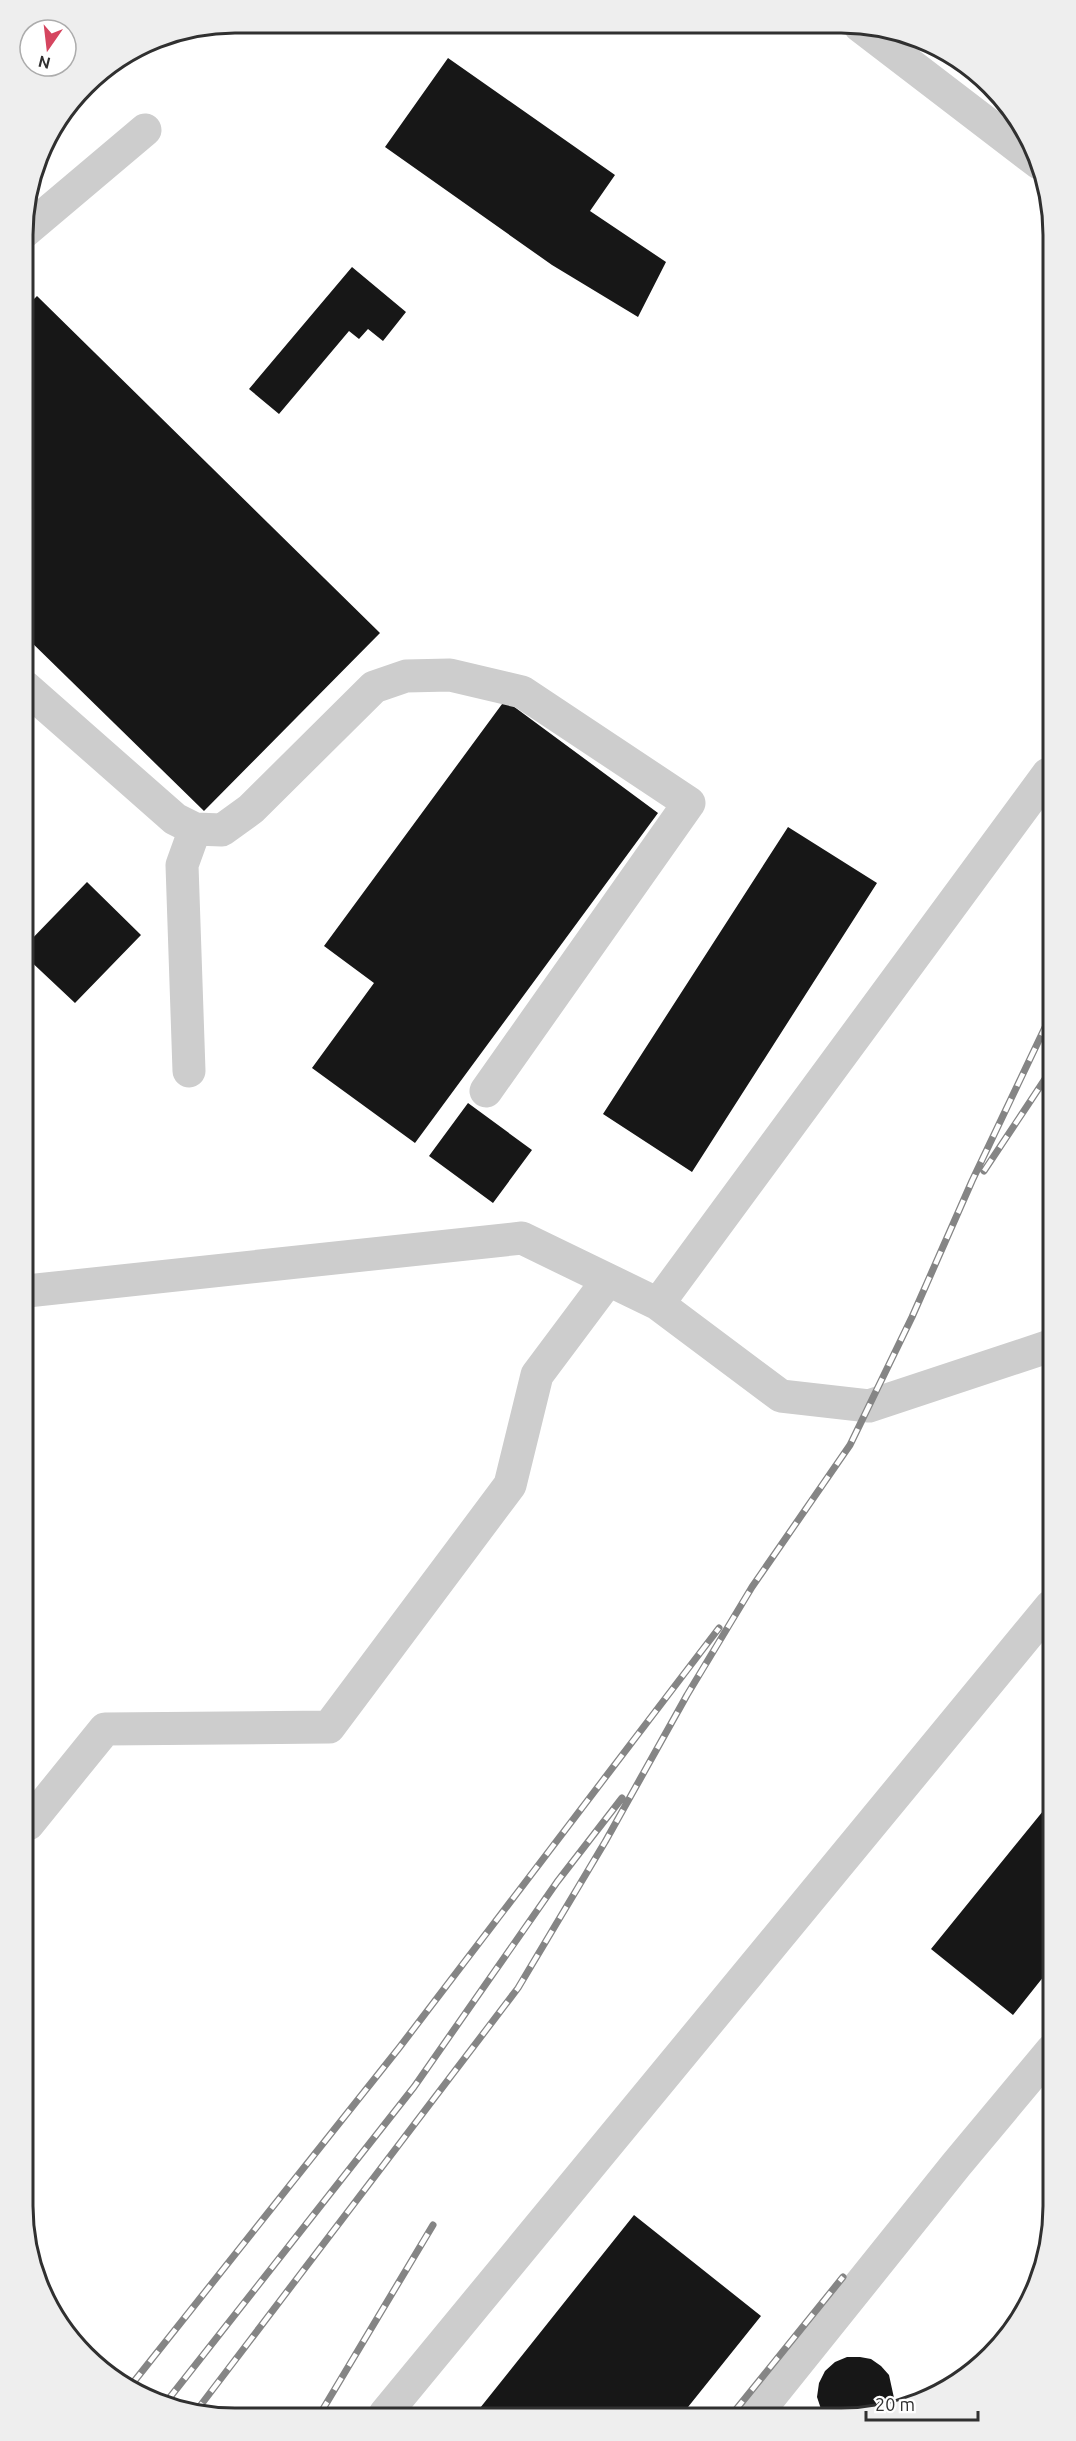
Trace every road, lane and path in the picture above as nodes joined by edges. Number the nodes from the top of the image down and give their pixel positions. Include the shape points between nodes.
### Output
1 (873, 36) edge
2 (145, 129) dead end
3 (1025, 152) edge
4 (33, 224) edge
5 (33, 694) edge
6 (1043, 781) edge
7 (195, 829) junction
8 (189, 1071) dead end
9 (486, 1091) dead end
10 (608, 1280) junction
11 (33, 1290) edge
12 (658, 1304) junction
13 (1043, 1348) edge
14 (1043, 1616) edge
15 (33, 1818) edge
16 (1043, 2061) edge
17 (390, 2408) edge
18 (761, 2408) edge

1 - 3 lane
2 - 4 lane
5 - 7 lane via 175,819
6 - 12 lane
7 - 8 lane via 182,865
7 - 9 lane via 222,830 251,809 374,687 406,676 450,675 522,692 689,803
10 - 11 lane via 522,1238
10 - 12 lane
10 - 15 lane via 537,1375 510,1485 328,1727 105,1729
12 - 13 lane via 781,1396 869,1406
14 - 17 lane
16 - 18 lane

